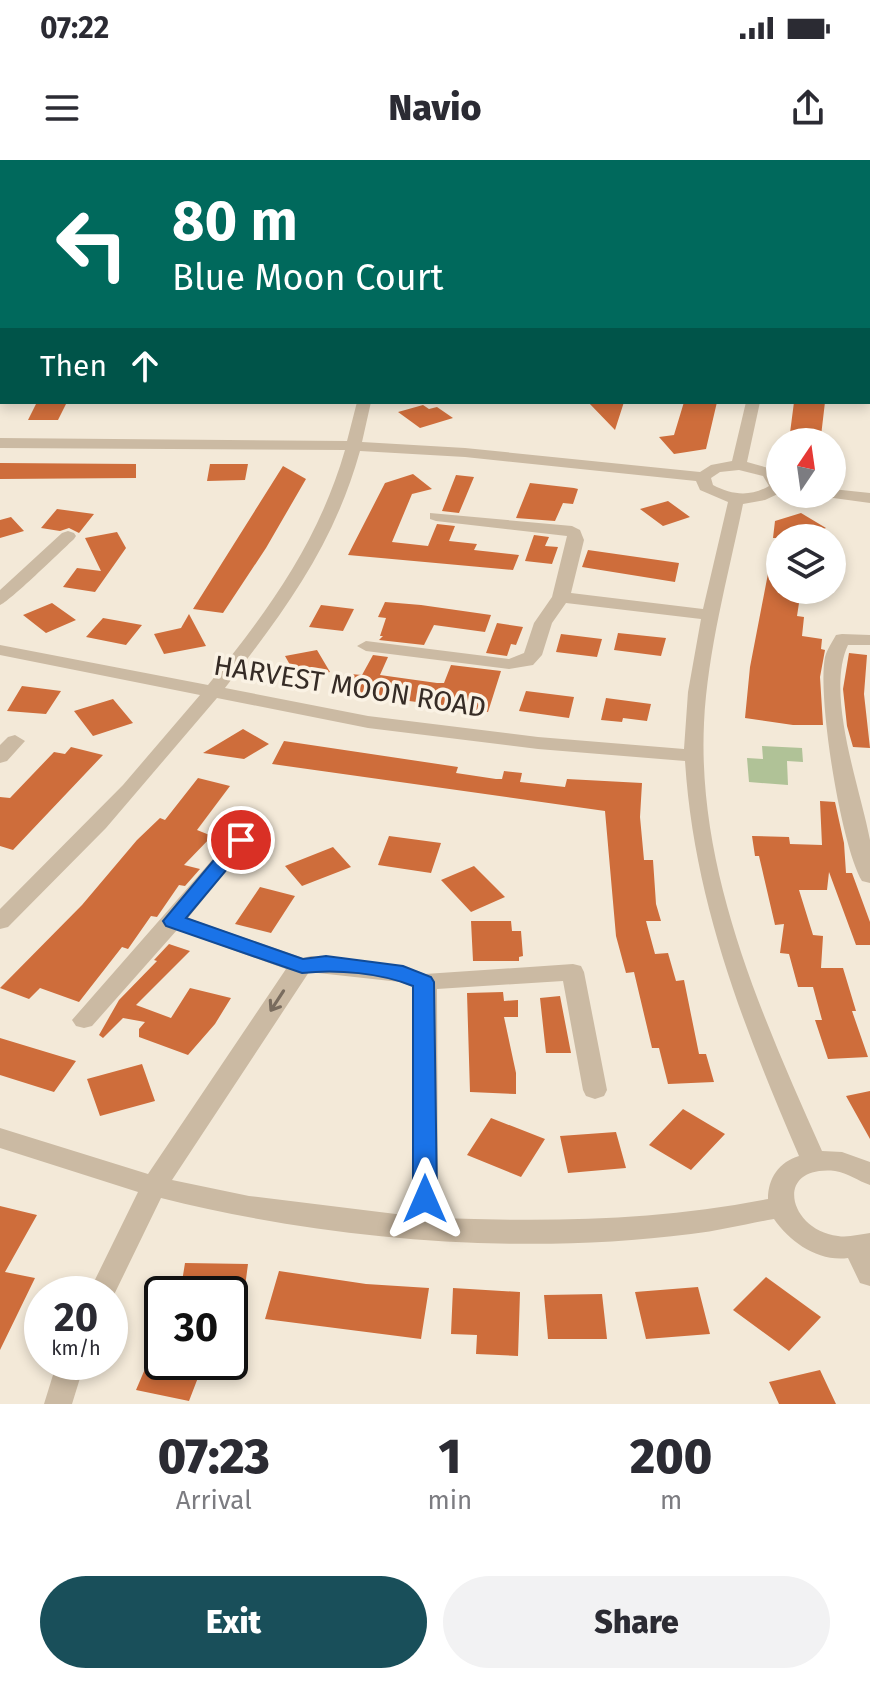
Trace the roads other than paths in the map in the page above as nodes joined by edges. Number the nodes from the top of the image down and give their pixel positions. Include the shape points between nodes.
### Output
1 (364, 404) edge
2 (753, 404) edge
3 (0, 443) edge
4 (355, 446) junction
5 (739, 465) junction
6 (766, 472) edge
7 (703, 477) junction
8 (846, 495) edge
9 (766, 496) edge
10 (870, 498) edge
11 (736, 500) junction
12 (436, 516) dead end
13 (68, 536) dead end
14 (561, 597) junction
15 (0, 600) edge
16 (712, 615) junction
17 (870, 640) edge
18 (366, 646) dead end
19 (0, 650) edge
20 (213, 694) junction
21 (15, 741) dead end
22 (694, 756) junction
23 (0, 757) edge
24 (241, 840) dead end
25 (870, 876) edge
26 (173, 921) junction
27 (0, 922) edge
28 (302, 966) junction
29 (423, 982) junction
30 (84, 1020) dead end
31 (595, 1090) dead end
32 (0, 1138) edge
33 (814, 1161) junction
34 (870, 1175) edge
35 (154, 1186) junction
36 (781, 1207) junction
37 (425, 1229) junction
38 (863, 1246) edge
39 (870, 1275) edge
40 (111, 1276) edge
41 (65, 1380) edge
42 (58, 1404) edge

1 - 4 street
2 - 5 street
3 - 4 street
4 - 7 street
4 - 20 street via 321,537
5 - 6 street
5 - 7 street via 716,468
7 - 11 street via 706,487
8 - 10 street
9 - 11 street
11 - 16 street
12 - 14 street via 574,533
13 - 15 street
14 - 16 street
14 - 18 street via 543,623 533,655 519,664
16 - 22 street via 698,692
17 - 25 street via 842,639 836,645 832,707
19 - 20 street, HARVEST MOON ROAD
20 - 22 street, HARVEST MOON ROAD via 368,722
20 - 27 street via 117,808
21 - 23 street
22 - 33 street via 704,844 724,932 766,1052
24 - 26 street
26 - 28 street
26 - 30 street
28 - 29 street via 326,963 403,974
28 -> 35 street
29 - 31 street via 573,972
29 - 37 street
32 - 35 street
33 - 34 street via 848,1164
33 - 36 street via 789,1173 779,1195
35 - 37 street via 303,1216
35 - 40 street
36 - 37 street via 638,1227 509,1233
36 - 38 street via 788,1222 818,1244 837,1249
38 - 39 street
41 - 42 street

